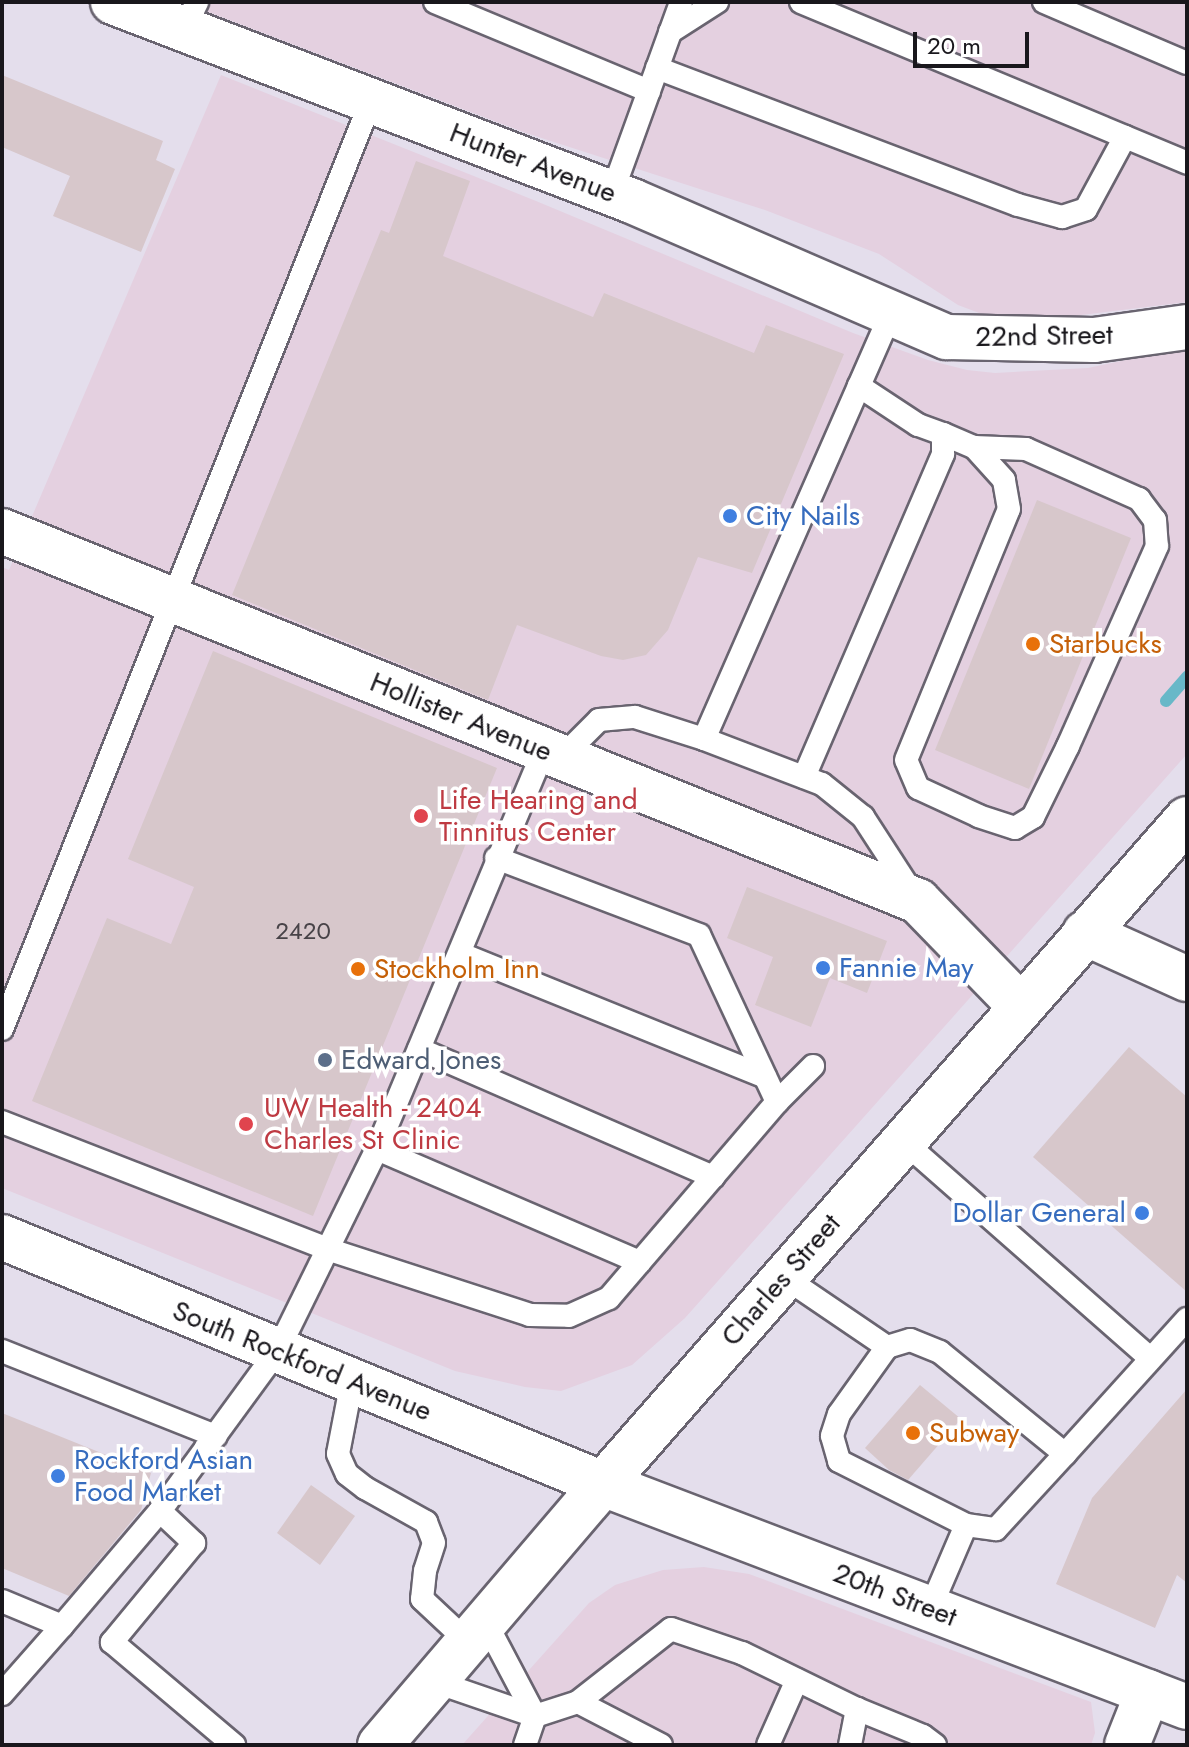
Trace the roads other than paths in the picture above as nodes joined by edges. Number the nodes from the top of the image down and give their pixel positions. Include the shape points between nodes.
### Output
1 (113, 2) edge
2 (435, 2) edge
3 (681, 2) edge
4 (717, 2) edge
5 (801, 2) edge
6 (1044, 2) edge
7 (191, 16) edge
8 (670, 32) junction
9 (1187, 63) edge
10 (657, 68) junction
11 (649, 91) junction
12 (371, 101) junction
13 (1125, 137) junction
14 (1187, 163) edge
15 (612, 193) junction
16 (891, 312) junction
17 (1187, 327) edge
18 (947, 337) joint
19 (859, 386) junction
20 (943, 434) junction
21 (974, 447) junction
22 (2, 531) edge
23 (174, 600) junction
24 (704, 739) junction
25 (553, 754) junction
26 (804, 777) junction
27 (1187, 819) edge
28 (496, 858) junction
29 (918, 901) junction
30 (1085, 933) junction
31 (461, 954) junction
32 (1187, 979) edge
33 (1020, 1006) junction
34 (2, 1029) edge
35 (419, 1049) junction
36 (813, 1066) dead end
37 (765, 1077) junction
38 (777, 1102) junction
39 (2, 1122) edge
40 (903, 1141) junction
41 (377, 1149) junction
42 (713, 1177) junction
43 (2, 1237) edge
44 (327, 1249) junction
45 (640, 1262) junction
46 (784, 1277) junction
47 (1187, 1319) edge
48 (887, 1347) junction
49 (278, 1350) junction
50 (2, 1351) edge
51 (1150, 1358) junction
52 (352, 1381) junction
53 (216, 1436) junction
54 (1065, 1454) junction
55 (603, 1484) junction
56 (160, 1511) junction
57 (966, 1525) junction
58 (2, 1601) edge
59 (930, 1609) junction
60 (62, 1626) junction
61 (478, 1633) junction
62 (797, 1680) junction
63 (436, 1682) junction
64 (2, 1694) edge
65 (1168, 1700) edge
66 (578, 1702) junction
67 (857, 1709) junction
68 (535, 1716) junction
69 (234, 1745) edge
70 (380, 1745) edge
71 (525, 1745) edge
72 (661, 1745) edge
73 (768, 1745) edge
74 (850, 1745) edge
75 (935, 1745) edge
76 (1127, 1745) edge

1 - 7 street, Hunter Avenue
2 - 11 lane
3 - 8 lane
4 - 8 lane
5 - 13 lane
6 - 9 lane
7 - 12 street, Hunter Avenue
8 - 10 lane
10 - 11 lane
10 - 13 lane via 1062,217 1086,209
11 - 15 lane
12 - 15 street, Hunter Avenue
12 - 23 lane
13 - 14 lane
15 - 16 street, Hunter Avenue
16 - 18 street, Hunter Avenue
16 - 19 lane
17 - 18 street, 22nd Street via 1094,340
19 - 20 lane via 918,425
19 - 24 lane
20 - 21 lane
20 - 26 lane via 943,454
21 - 21 lane via 1004,480 1009,509 906,760 918,788 1015,828 1033,817 1068,746 1157,546 1155,520 1139,499 1026,449
22 - 23 street, Hollister Avenue
23 - 25 street, Hollister Avenue
23 - 34 lane
24 - 25 lane via 635,717 599,720
24 - 26 lane
25 - 28 lane
25 - 29 street, Hollister Avenue
26 - 29 lane via 822,784 863,817
27 - 30 street, Charles Street
28 - 31 lane
28 - 37 lane via 699,935
29 - 33 street, Hollister Avenue
30 - 32 street
30 - 33 street, Charles Street
31 - 35 lane
31 - 37 lane
33 - 40 street, Charles Street
35 - 41 lane
35 - 42 lane
36 - 38 lane
37 - 38 lane
38 - 42 lane
39 - 44 lane
40 - 46 street, Charles Street
40 - 51 lane
41 - 44 lane
41 - 45 lane
42 - 45 lane
43 - 49 street, South Rockford Avenue
44 - 45 lane via 530,1315 569,1316 609,1298
44 - 49 lane
46 - 48 lane
46 - 55 street, Charles Street
47 - 51 lane
48 - 54 lane via 910,1340 940,1352
48 - 57 lane via 839,1414 832,1436 839,1461
49 - 52 street, South Rockford Avenue
49 - 53 lane
50 - 53 lane
51 - 54 lane
52 - 55 street, South Rockford Avenue
52 - 61 lane via 338,1454 347,1474 426,1522 434,1543 422,1599
53 - 56 lane
54 - 57 lane via 996,1529
55 - 59 street, 20th Street
55 - 61 street, Charles Street
56 - 60 lane
56 - 69 lane via 194,1543 112,1642
57 - 59 lane
58 - 60 lane
59 - 65 street, 20th Street
60 - 64 lane
61 - 63 street, Charles Street
61 - 68 lane
62 - 66 lane via 742,1653 671,1629
62 - 67 lane
62 - 73 lane
63 - 68 lane
63 - 70 street, Charles Street
65 - 76 street
66 - 68 lane
66 - 72 lane
67 - 74 lane
67 - 75 lane
68 - 71 lane

